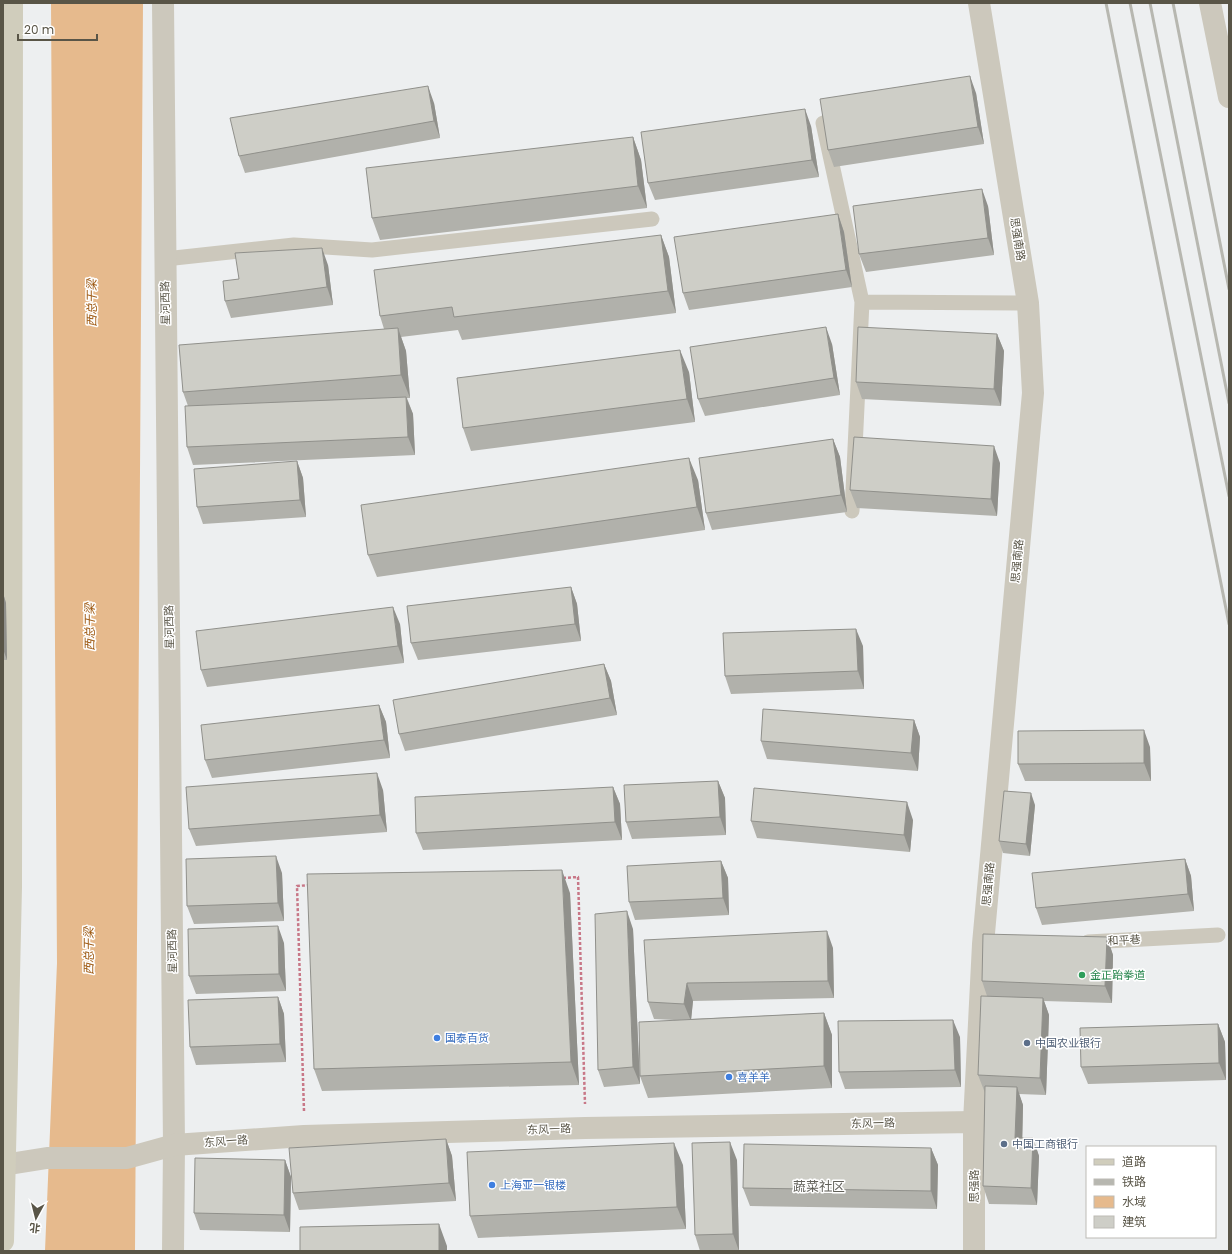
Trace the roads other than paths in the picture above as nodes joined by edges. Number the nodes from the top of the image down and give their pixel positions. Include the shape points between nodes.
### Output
1 (12, 3) edge
2 (163, 3) edge
3 (979, 3) edge
4 (1210, 3) edge
5 (1229, 97) edge
6 (824, 123) edge
7 (652, 218) dead end
8 (165, 259) junction
9 (862, 302) junction
10 (1028, 302) junction
11 (852, 511) dead end
12 (1218, 935) dead end
13 (1076, 943) edge
14 (974, 1122) junction
15 (174, 1144) junction
16 (4, 1165) edge
17 (3, 1241) edge
18 (173, 1251) edge
19 (974, 1251) edge

1 - 16 main road via 11,887
2 - 8 street, 星河西路
3 - 10 street, 思强南路
4 - 5 street
6 - 9 lane
7 - 8 lane via 372,250 294,245
8 - 15 street, 星河西路
9 - 10 lane
9 - 11 lane
10 - 14 street, 思强南路 via 1033,393
12 - 13 lane, 和平巷
14 - 15 street, 东风一路 via 585,1128 304,1136
14 - 19 street, 思强路
15 - 16 street, 东风一路 via 127,1158 47,1158
15 - 18 street, 星河西路
16 - 17 main road

